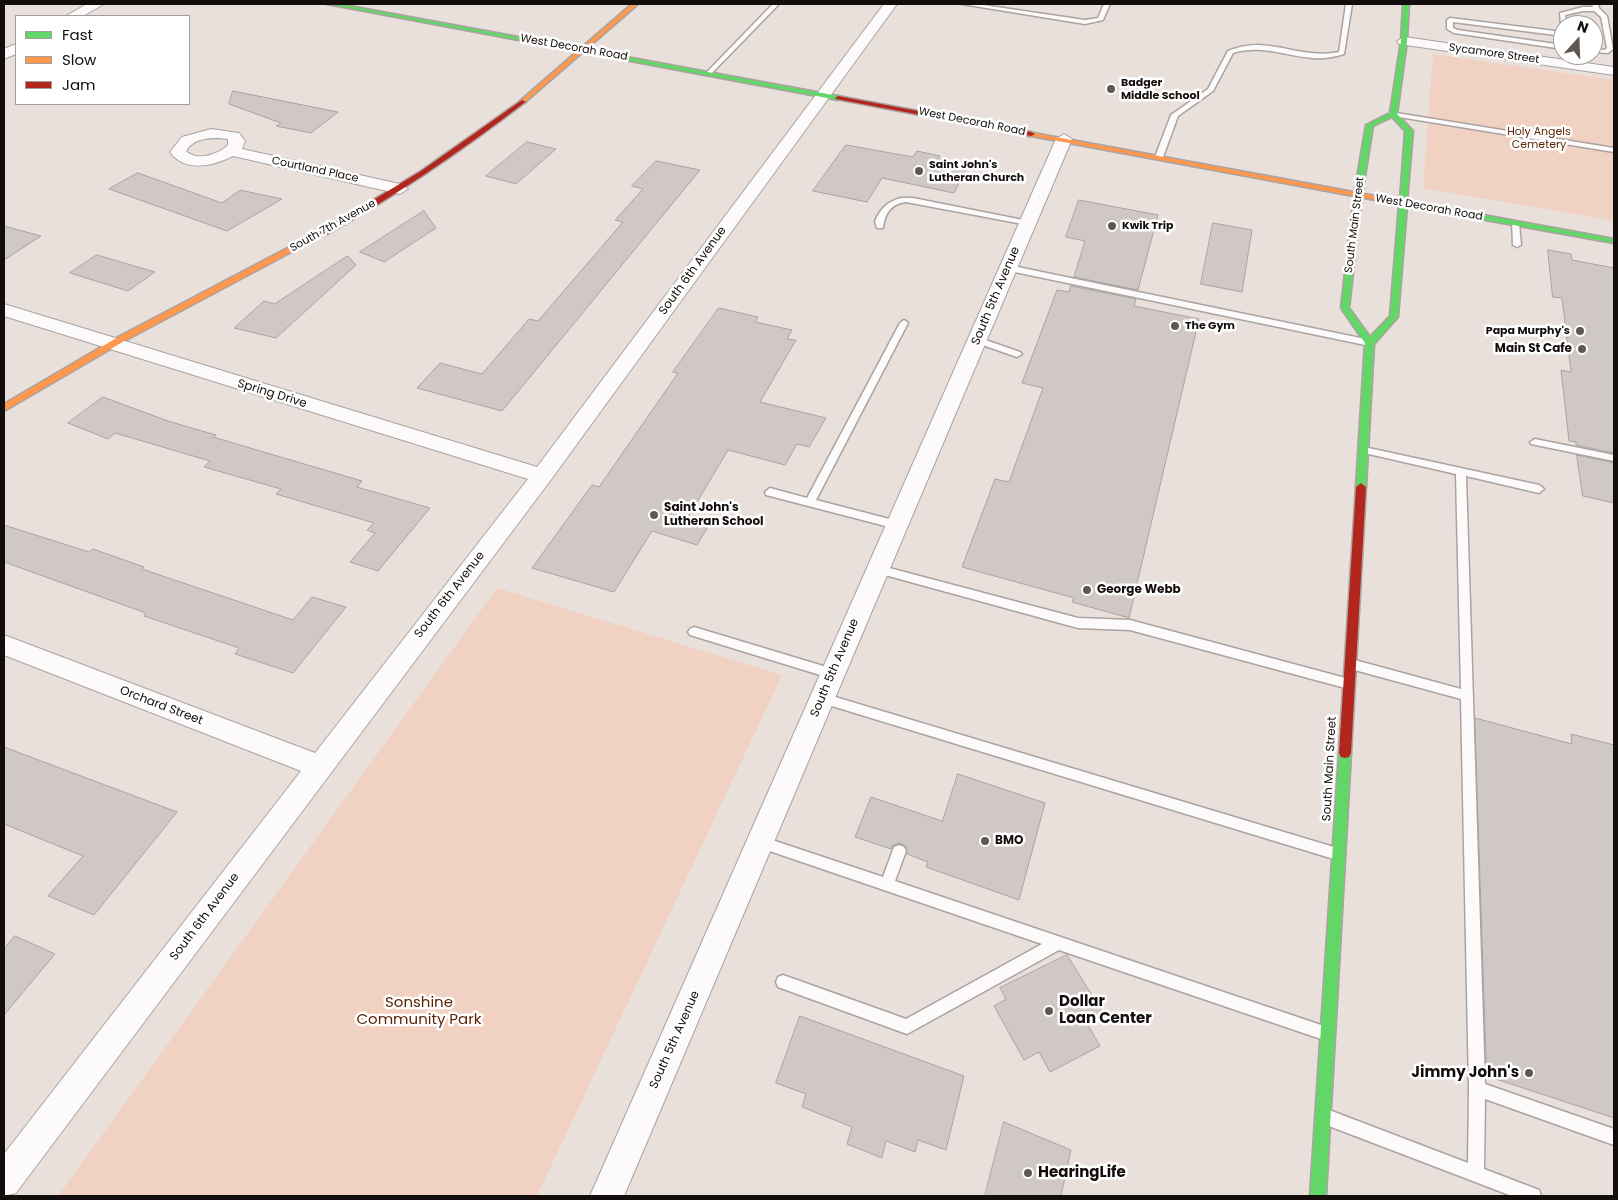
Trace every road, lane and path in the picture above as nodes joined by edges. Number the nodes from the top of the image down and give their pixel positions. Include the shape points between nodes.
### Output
1 (97, 4) edge
2 (330, 4) edge
3 (635, 4) edge
4 (776, 4) edge
5 (890, 4) edge
6 (965, 4) edge
7 (1107, 4) edge
8 (1349, 4) edge
9 (1406, 4) edge
10 (1595, 7) edge
11 (75, 15) edge
12 (1562, 15) edge
13 (1603, 15) edge
14 (1553, 33) edge
15 (1404, 41) junction
16 (1553, 46) edge
17 (15, 49) edge
18 (585, 50) junction
19 (1603, 52) edge
20 (4, 55) edge
21 (1553, 58) edge
22 (1591, 65) edge
23 (1614, 71) edge
24 (709, 73) junction
25 (825, 94) junction
26 (1393, 114) junction
27 (1064, 139) junction
28 (1614, 150) edge
29 (231, 152) dead end
30 (1159, 157) junction
31 (400, 189) junction
32 (1358, 195) junction
33 (1405, 204) junction
34 (1028, 223) junction
35 (1516, 223) junction
36 (880, 226) dead end
37 (1614, 240) edge
38 (1517, 244) dead end
39 (1008, 268) junction
40 (4, 310) edge
41 (904, 324) dead end
42 (977, 340) junction
43 (1370, 343) junction
44 (112, 344) junction
45 (1017, 354) dead end
46 (4, 408) edge
47 (1535, 442) dead end
48 (1364, 450) junction
49 (1614, 458) edge
50 (1461, 472) junction
51 (542, 476) junction
52 (1539, 490) dead end
53 (770, 492) dead end
54 (810, 502) junction
55 (897, 525) junction
56 (878, 568) junction
57 (694, 632) dead end
58 (4, 645) edge
59 (1350, 664) junction
60 (833, 674) junction
61 (1349, 684) junction
62 (1467, 696) junction
63 (822, 698) junction
64 (319, 766) junction
65 (760, 842) junction
66 (899, 852) dead end
67 (1339, 855) junction
68 (886, 885) junction
69 (1058, 943) junction
70 (783, 982) dead end
71 (1328, 1034) junction
72 (1478, 1089) junction
73 (1322, 1116) junction
74 (1614, 1137) edge
75 (1476, 1174) junction
76 (4, 1181) edge
77 (607, 1196) edge
78 (1318, 1196) edge
79 (1533, 1196) edge

1 - 11 street
2 - 18 street, West Decorah Road
3 - 18 street, South 7th Avenue
4 - 24 lane
5 - 25 street, South 6th Avenue
6 - 7 lane via 1085,22 1101,19
8 - 30 lane via 1342,53 1321,57 1256,47 1236,49 1227,56 1211,90 1180,110 1171,123
9 - 15 street
10 - 12 lane
13 - 19 lane via 1610,48
14 - 16 lane via 1450,20 1450,29 1456,32
15 - 21 street, Sycamore Street
15 - 26 street
17 - 20 street
18 - 24 street, West Decorah Road
18 - 31 street, South 7th Avenue via 466,146
22 - 23 street, Sycamore Street
24 - 25 street, West Decorah Road
25 - 27 street, West Decorah Road
25 - 51 street, South 6th Avenue
26 - 28 lane
26 - 32 street, South Main Street via 1370,125
26 - 33 street via 1409,131
27 - 30 street, West Decorah Road
27 - 34 street, South 5th Avenue
29 - 31 street, Courtland Place
30 - 32 street, West Decorah Road
31 - 44 street, South 7th Avenue
32 - 33 street, West Decorah Road
32 - 43 street, South Main Street via 1345,308
33 - 35 street, West Decorah Road
33 - 43 street via 1394,318
34 - 36 lane via 900,199 887,205 879,221
34 - 39 street, South 5th Avenue
35 - 37 street, West Decorah Road
35 - 38 lane
39 - 42 street, South 5th Avenue
39 - 43 lane
40 - 44 street, Spring Drive
41 - 54 lane
42 - 45 lane
42 - 55 street, South 5th Avenue
43 - 48 street, South Main Street
44 - 46 street, South 7th Avenue
44 - 51 street, Spring Drive
47 - 49 lane
48 - 50 lane
48 - 59 street, South Main Street
50 - 52 lane
50 - 62 lane
51 - 64 street, South 6th Avenue
53 - 54 lane
54 - 55 lane
55 - 56 street, South 5th Avenue
56 - 60 street, South 5th Avenue
56 - 61 lane via 1078,623 1130,625
57 - 60 lane
58 - 64 street, Orchard Street
59 - 61 street, South Main Street
59 - 62 lane
60 - 63 street, South 5th Avenue
61 - 67 street, South Main Street
62 - 72 lane
63 - 65 street, South 5th Avenue
63 - 67 lane
64 - 76 street, South 6th Avenue
65 - 68 lane
65 - 77 street, South 5th Avenue
66 - 68 lane
67 - 71 street, South Main Street
68 - 69 lane
69 - 70 lane via 907,1027
69 - 71 lane
71 - 73 street, South Main Street
72 - 74 lane
72 - 75 lane
73 - 75 lane
73 - 78 street, South Main Street
75 - 79 lane

